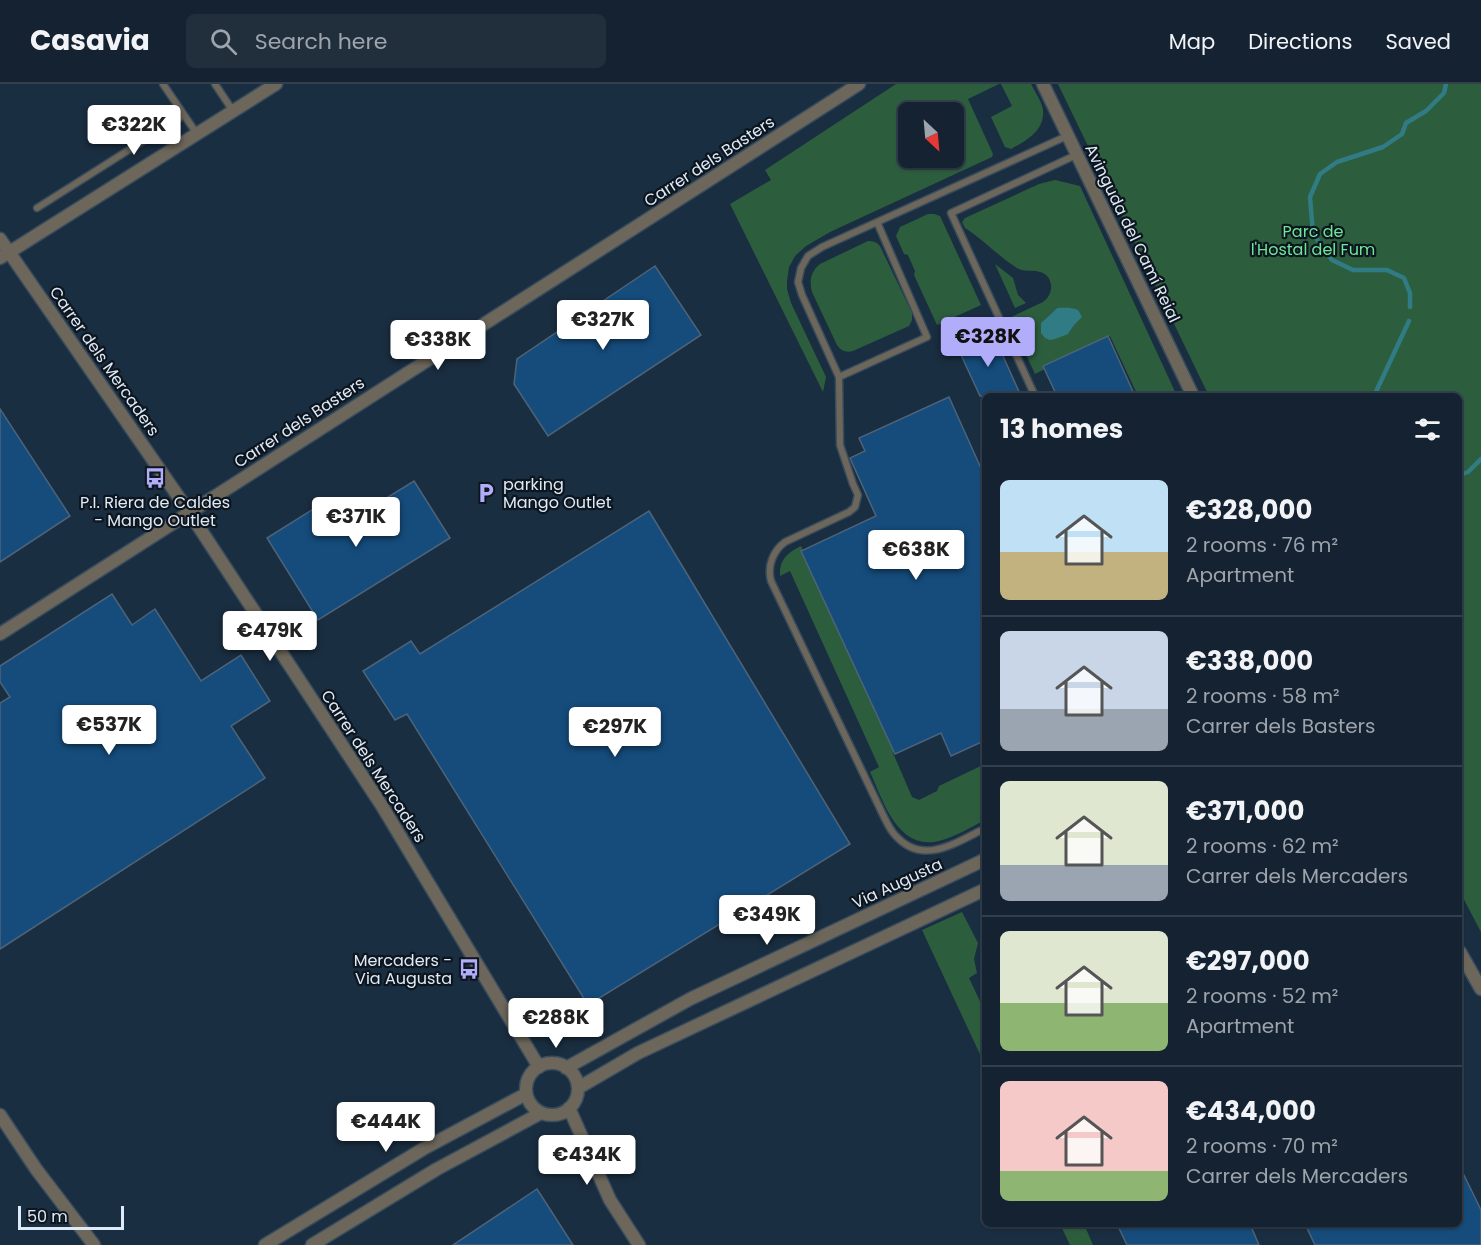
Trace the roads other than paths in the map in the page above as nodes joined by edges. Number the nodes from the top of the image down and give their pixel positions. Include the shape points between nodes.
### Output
1 (163, 84) edge
2 (215, 84) edge
3 (276, 84) edge
4 (859, 84) edge
5 (1043, 84) edge
6 (233, 111) junction
7 (184, 115) junction
8 (197, 134) junction
9 (1067, 136) junction
10 (1076, 155) junction
11 (37, 208) dead end
12 (877, 222) junction
13 (0, 239) edge
14 (4, 255) edge
15 (839, 378) junction
16 (1034, 393) edge
17 (1192, 393) edge
18 (189, 512) junction
19 (0, 634) edge
20 (982, 830) edge
21 (982, 861) edge
22 (982, 891) edge
23 (1462, 956) edge
24 (1481, 989) edge
25 (539, 1067) junction
26 (566, 1068) junction
27 (578, 1088) junction
28 (526, 1094) junction
29 (569, 1108) junction
30 (541, 1113) junction
31 (0, 1115) edge
32 (94, 1245) edge
33 (265, 1245) edge
34 (312, 1245) edge
35 (639, 1245) edge

1 - 7 lane
2 - 6 lane
3 - 6 street
4 - 18 street, Carrer dels Basters
5 - 9 street, Avinguda del Camí Reial
6 - 8 street
7 - 8 lane
7 - 11 lane
8 - 14 street
9 - 10 street, Avinguda del Camí Reial
9 - 12 lane
10 - 16 lane via 951,213
10 - 17 street, Avinguda del Camí Reial
12 - 15 lane via 822,247 808,256 801,268 798,282 802,295
12 - 15 lane via 927,337
13 - 14 street, Carrer dels Mercaders
14 - 18 street, Carrer dels Mercaders
15 - 20 lane via 840,445 858,495 855,507 778,547 769,571 771,581 896,836 910,847 926,852
18 - 19 street, Carrer dels Basters
18 - 25 street, Carrer dels Mercaders via 382,806
21 - 26 street, Via Augusta via 690,999
22 - 27 street via 638,1053
23 - 24 street
25 - 26 street via 558,1064
25 - 28 street via 529,1078
26 - 27 street
27 - 29 street
28 - 30 street
28 - 33 street via 423,1149
29 - 30 street via 560,1114
29 - 35 street via 610,1200
30 - 34 street via 437,1169
31 - 32 street

